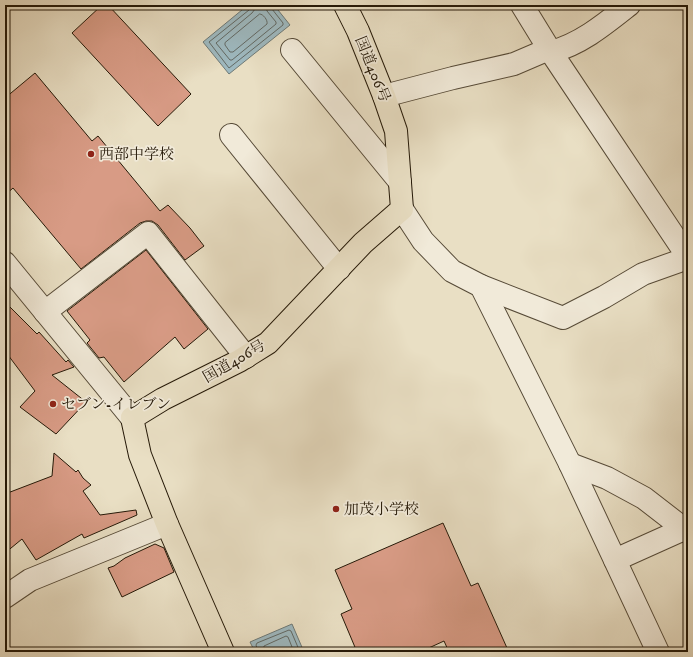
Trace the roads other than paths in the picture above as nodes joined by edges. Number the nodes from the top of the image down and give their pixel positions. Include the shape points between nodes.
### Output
1 (345, 5) edge
2 (522, 5) edge
3 (629, 5) edge
4 (292, 50) dead end
5 (550, 51) junction
6 (384, 96) junction
7 (231, 135) dead end
8 (400, 182) junction
9 (402, 209) junction
10 (688, 258) edge
11 (5, 263) edge
12 (339, 269) junction
13 (481, 286) junction
14 (45, 312) junction
15 (246, 357) junction
16 (132, 418) junction
17 (570, 464) junction
18 (167, 524) junction
19 (686, 530) edge
20 (615, 560) junction
21 (5, 597) edge
22 (223, 652) edge
23 (658, 652) edge

1 - 6 highway, 国道406号
2 - 5 street
3 - 5 street via 592,33 562,49
4 - 8 street
5 - 6 street via 514,64
5 - 10 street
6 - 8 highway, 国道406号 via 396,131
7 - 12 street
8 - 9 highway, 国道406号
9 - 12 highway, 国道406号
9 - 13 street via 422,241 452,271
10 - 13 street via 643,274 563,318
11 - 14 street
12 - 15 highway, 国道406号 via 268,343
13 - 17 street
14 - 15 street via 148,233
14 - 16 street
15 - 16 highway, 国道406号 via 163,398
16 - 18 highway via 140,455
17 - 19 street via 607,478 638,495
17 - 20 street
18 - 21 street via 30,580
18 - 22 highway
19 - 20 street
20 - 23 street

